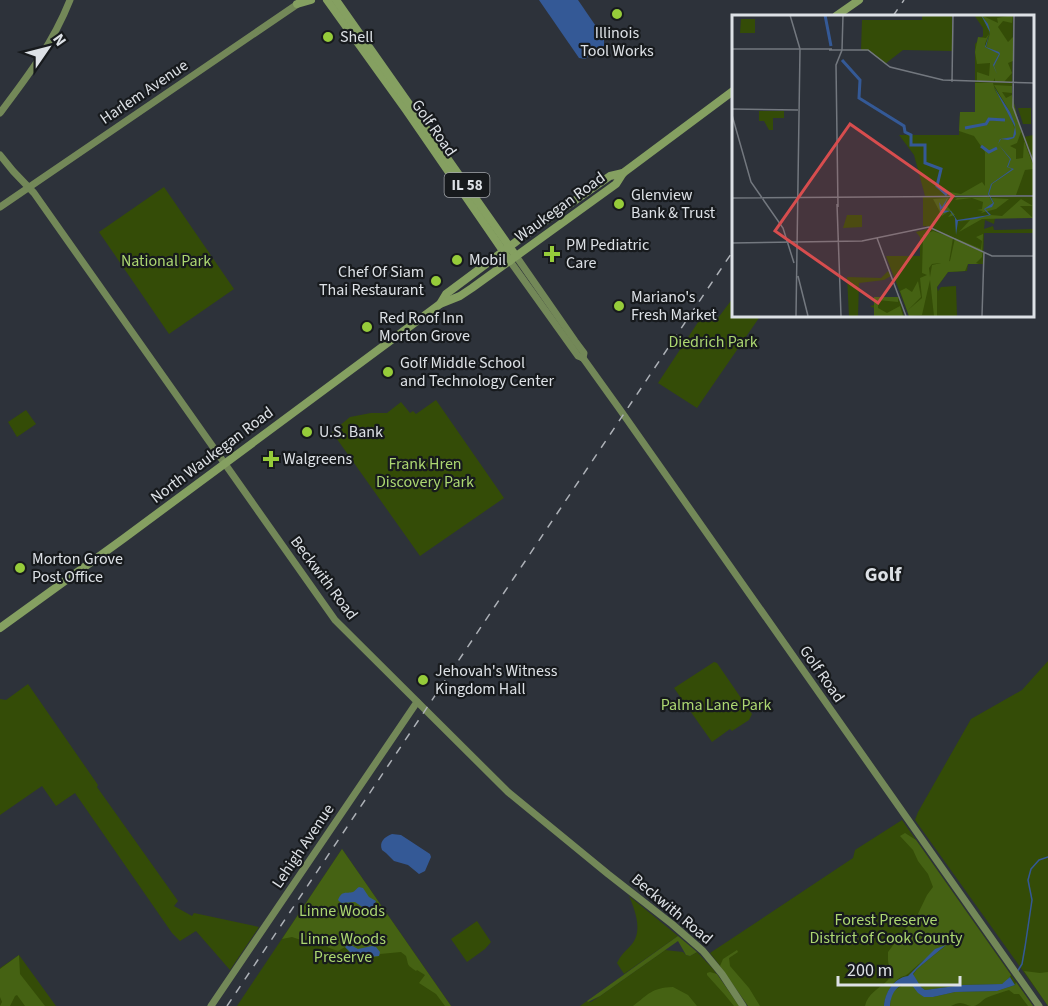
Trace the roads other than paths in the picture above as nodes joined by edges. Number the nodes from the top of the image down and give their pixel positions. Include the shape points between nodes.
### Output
1 (70, 0) edge
2 (311, 0) edge
3 (317, 0) edge
4 (859, 0) edge
5 (300, 2) edge
6 (334, 2) edge
7 (837, 15) edge
8 (732, 92) edge
9 (0, 112) edge
10 (0, 155) edge
11 (623, 173) junction
12 (28, 187) junction
13 (0, 207) edge
14 (507, 249) junction
15 (513, 259) junction
16 (440, 304) junction
17 (225, 463) junction
18 (0, 628) edge
19 (417, 702) junction
20 (211, 1006) edge
21 (743, 1006) edge
22 (1039, 1006) edge

1 - 9 street via 48,46
2 - 5 main road
3 - 6 main road
4 - 7 main road
5 - 12 street, Harlem Avenue
6 - 14 main road, Golf Road / IL 58
6 - 14 main road, Golf Road / IL 58 via 412,120
8 - 11 main road, Waukegan Road
10 - 12 street, Beckwith Road
11 - 14 main road, Waukegan Road via 610,176
11 - 15 main road, Waukegan Road via 616,183
12 - 13 street, Harlem Avenue
12 - 17 street, Beckwith Road
14 - 15 main road, Golf Road
14 - 16 main road, North Waukegan Road via 446,294
15 - 16 main road, North Waukegan Road via 460,296
15 - 22 street, Golf Road via 584,353 583,358
16 - 17 main road, North Waukegan Road
17 - 18 main road, North Waukegan Road
17 - 19 street, Beckwith Road via 335,620
19 - 20 street, Lehigh Avenue
19 - 21 street, Beckwith Road via 511,794 689,937 713,961

